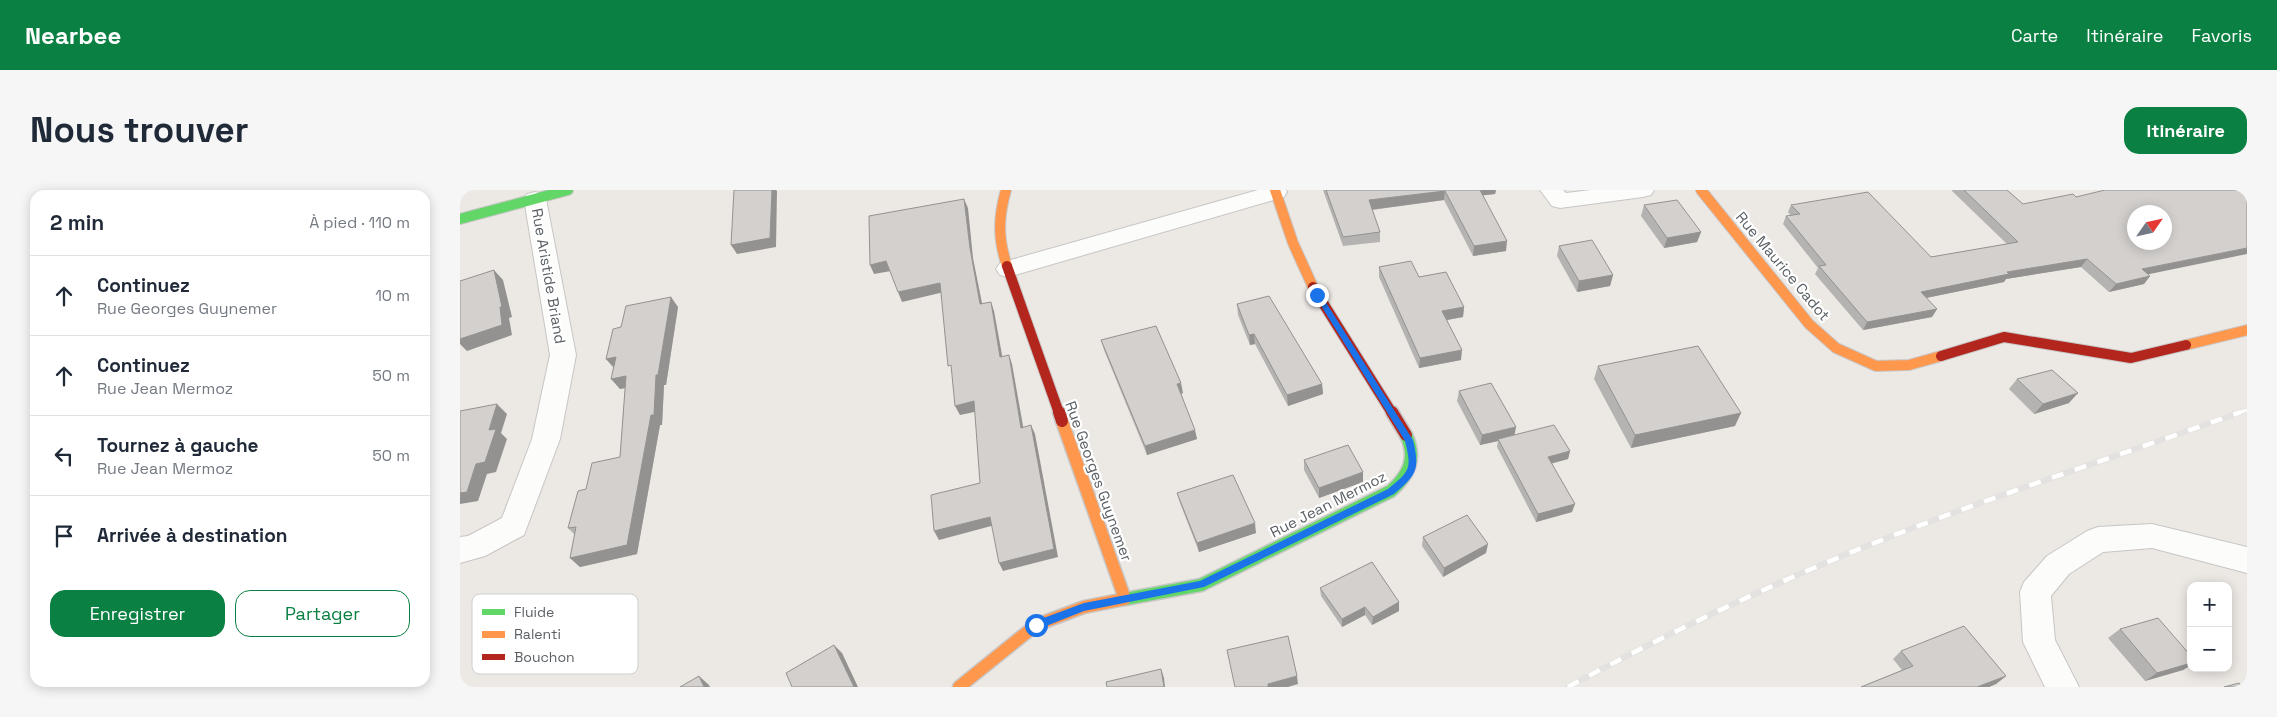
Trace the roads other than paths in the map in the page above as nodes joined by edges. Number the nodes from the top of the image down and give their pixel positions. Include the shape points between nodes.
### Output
1 (568, 190) edge
2 (1006, 190) edge
3 (1551, 190) edge
4 (1643, 190) edge
5 (1701, 190) edge
6 (1275, 191) edge
7 (535, 199) junction
8 (460, 219) edge
9 (1008, 269) junction
10 (2247, 330) edge
11 (460, 550) edge
12 (2247, 560) edge
13 (1125, 599) junction
14 (959, 687) edge
15 (2062, 687) edge

1 - 7 street, Rue Aristide Briand
2 - 9 street, Rue Georges Guynemer via 997,220 1000,250
3 - 4 street via 1560,201
5 - 10 street, Rue Maurice Cadot via 1809,324 1836,348 1876,366 1909,365 2004,337 2131,358
6 - 9 street
6 - 13 street, Rue Jean Mermoz via 1317,295 1408,440 1414,461 1409,477 1391,491 1201,585
7 - 8 street, Rue Aristide Briand
7 - 11 street, Rue Aristide Briand via 563,355 546,439 514,526 474,547
9 - 13 street, Rue Georges Guynemer
12 - 15 street via 2152,536 2098,540 2058,565 2035,592 2039,642
13 - 14 street via 1084,607 1036,625

